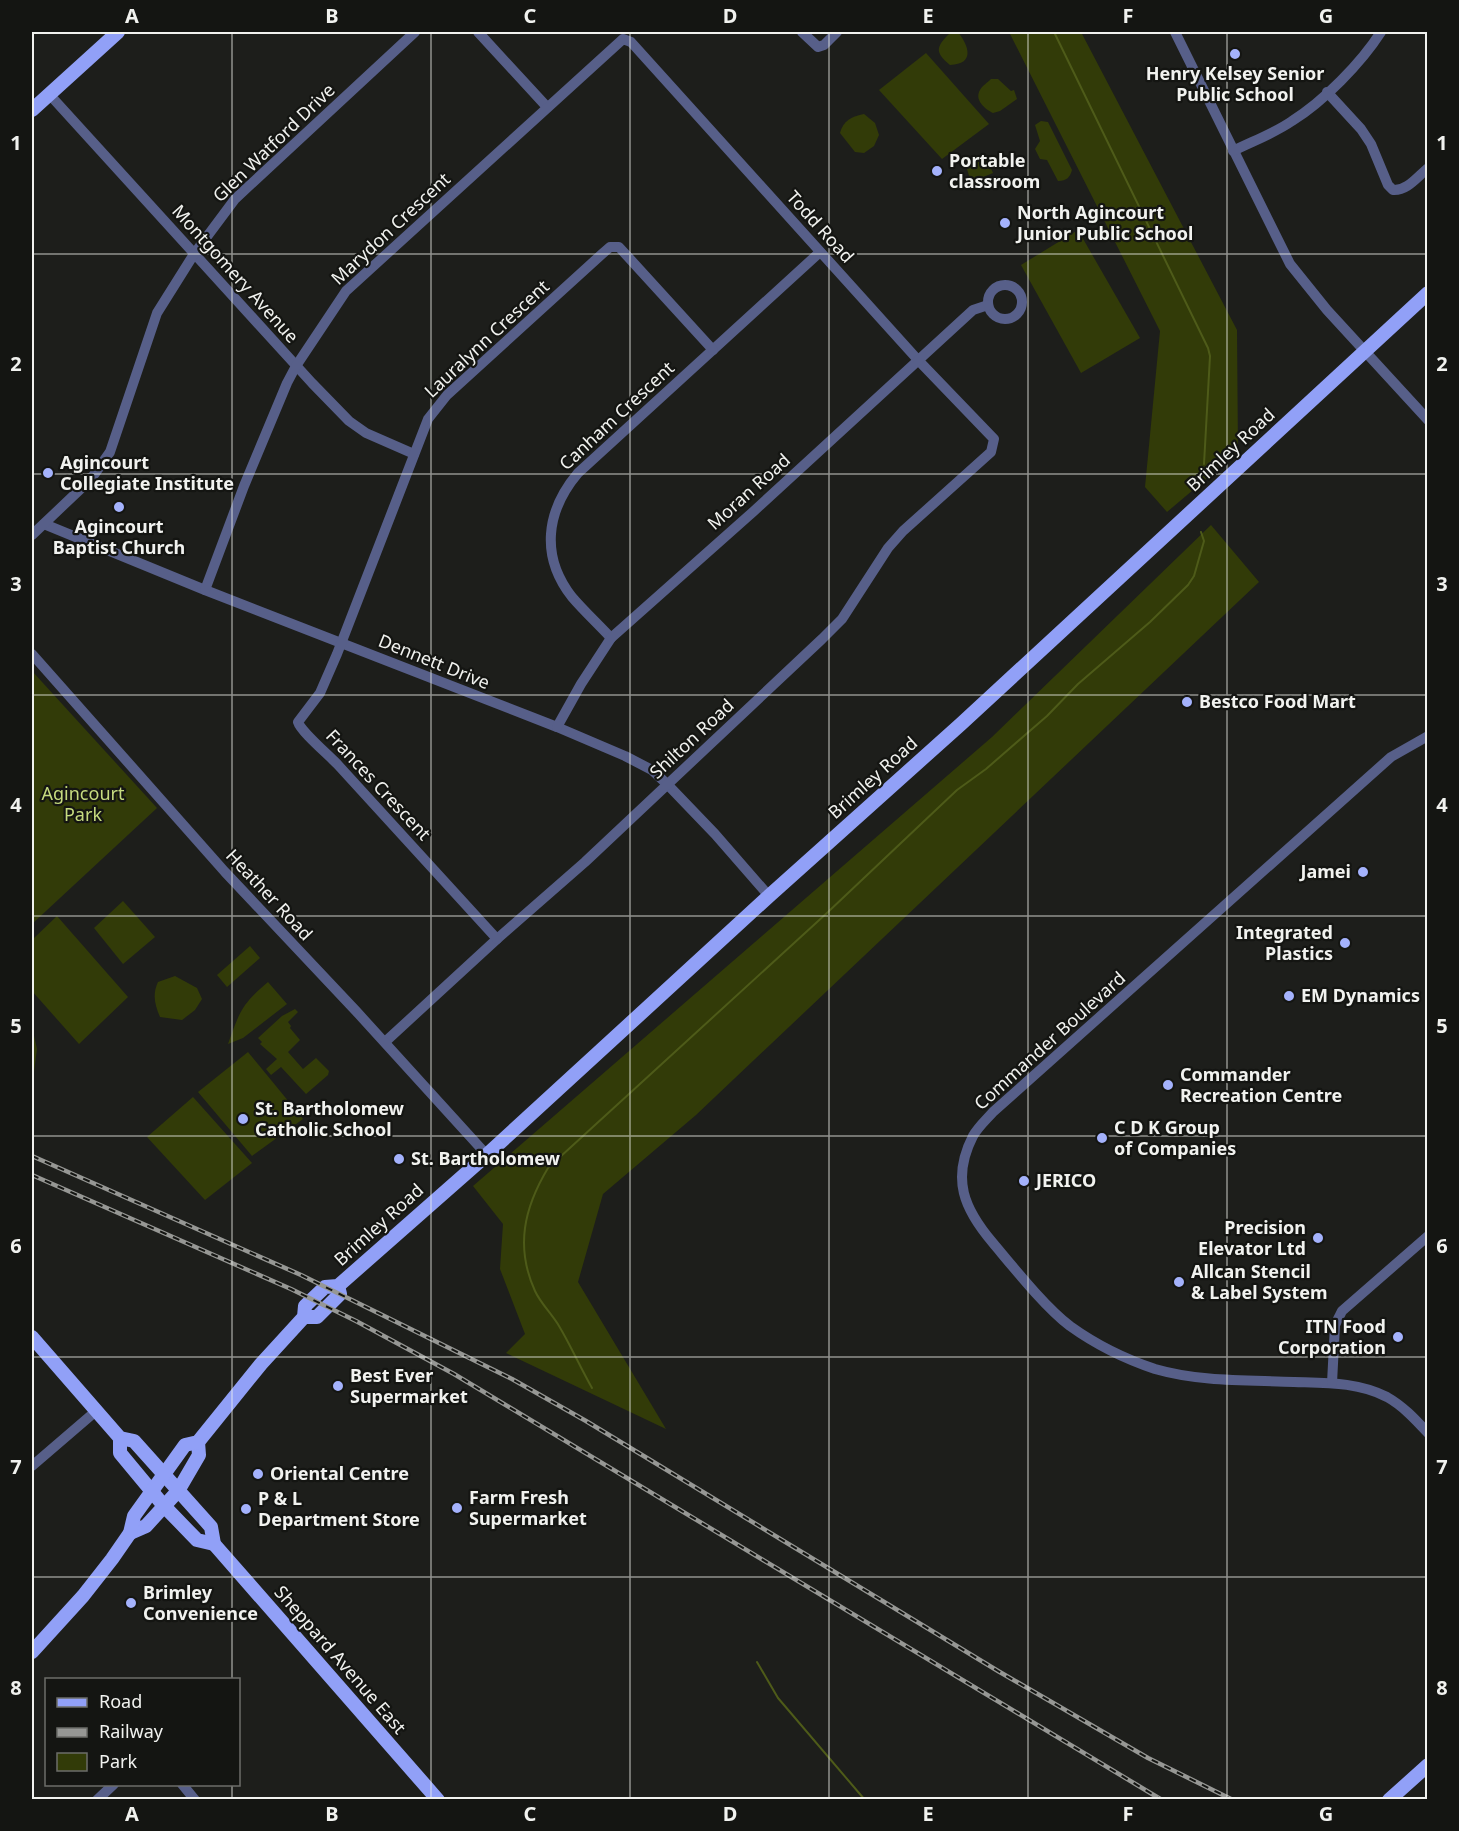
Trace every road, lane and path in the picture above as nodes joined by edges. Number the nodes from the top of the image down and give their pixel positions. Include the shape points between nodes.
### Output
1 (118, 32) edge
2 (415, 32) edge
3 (478, 32) edge
4 (802, 32) edge
5 (837, 32) edge
6 (1175, 32) edge
7 (1381, 32) edge
8 (623, 39) joint
9 (1327, 92) junction
10 (49, 94) junction
11 (547, 107) junction
12 (32, 110) edge
13 (1233, 151) junction
14 (1428, 168) edge
15 (820, 252) junction
16 (194, 254) junction
17 (1428, 293) edge
18 (988, 304) dead end
19 (713, 350) junction
20 (1364, 352) junction
21 (918, 360) junction
22 (296, 366) junction
23 (1428, 420) edge
24 (994, 439) joint
25 (414, 454) junction
26 (44, 524) junction
27 (32, 535) edge
28 (205, 590) junction
29 (610, 638) junction
30 (341, 642) junction
31 (32, 654) edge
32 (557, 728) junction
33 (1428, 736) edge
34 (667, 784) junction
35 (769, 896) junction
36 (497, 939) junction
37 (385, 1042) junction
38 (486, 1154) junction
39 (1428, 1236) edge
40 (32, 1336) edge
41 (1332, 1383) junction
42 (96, 1411) junction
43 (1428, 1433) edge
44 (120, 1438) junction
45 (198, 1442) junction
46 (32, 1466) edge
47 (164, 1476) junction
48 (178, 1491) junction
49 (153, 1492) junction
50 (164, 1506) junction
51 (130, 1533) junction
52 (214, 1544) junction
53 (32, 1653) edge
54 (1428, 1765) edge
55 (113, 1786) edge
56 (183, 1786) edge
57 (97, 1800) edge
58 (195, 1800) edge
59 (438, 1800) edge
60 (1389, 1800) edge

1 - 10 main road
2 - 16 street, Glen Watford Drive via 235,199
3 - 11 street
4 - 5 street via 818,47
6 - 13 street
7 - 9 street via 1358,63
8 - 11 street, Marydon Crescent
8 - 15 street, Todd Road via 631,42
9 - 13 street via 1293,121
9 - 14 street via 1361,129 1393,190 1407,187
10 - 12 main road
10 - 16 street, Montgomery Avenue
11 - 22 street, Marydon Crescent via 346,291
13 - 20 street via 1290,264
15 - 19 street, Canham Crescent
15 - 21 street, Todd Road
16 - 22 street, Montgomery Avenue
16 - 26 street, Glen Watford Drive via 157,313 110,452 91,479
17 - 20 main road, Brimley Road
18 - 21 street, Moran Road via 973,310
19 - 25 street, Lauralynn Crescent via 619,247 610,247 447,395 428,419
19 - 29 street, Canham Crescent via 578,473 554,512 551,550 560,579
20 - 23 street
20 - 35 main road, Brimley Road
21 - 24 street, Todd Road
21 - 29 street, Moran Road
22 - 25 street, Montgomery Avenue via 349,421 366,433
22 - 28 street, Marydon Crescent via 244,486
24 - 34 street, Shilton Road via 991,452 888,548 842,619
25 - 30 street, Lauralynn Crescent
26 - 27 street, Glen Watford Drive
26 - 28 street, Dennett Drive
28 - 30 street, Dennett Drive
29 - 32 street, Moran Road
30 - 32 street, Dennett Drive
30 - 36 street, Frances Crescent via 320,693 298,723 301,730 318,743
31 - 37 street, Heather Road via 225,872
32 - 34 street, Dennett Drive via 625,756 652,770
33 - 41 street, Commander Boulevard via 1391,757 993,1112 974,1135 964,1160 964,1191 976,1223 1045,1302 1069,1325 1108,1350 1156,1369 1211,1379
34 - 35 street, Dennett Drive
34 - 36 street, Shilton Road
35 - 38 main road, Brimley Road
36 - 37 street, Shilton Road
37 - 38 street, Heather Road
38 - 45 main road, Brimley Road via 338,1286 325,1287 305,1306 304,1317
39 - 41 street via 1342,1311 1335,1325
40 - 42 main road, Sheppard Avenue East
41 - 43 street, Commander Boulevard via 1385,1396 1408,1411
42 - 44 main road, Sheppard Avenue East
42 - 46 street
44 - 47 main road, Sheppard Avenue East via 134,1441
44 - 49 main road, Sheppard Avenue East via 120,1453
45 - 47 main road, Brimley Road via 185,1445
45 - 48 main road, Brimley Road via 200,1455
47 - 48 main road, Sheppard Avenue East
47 - 49 main road, Brimley Road
48 - 50 main road, Brimley Road
48 - 52 main road, Sheppard Avenue East via 211,1527
49 - 50 main road, Sheppard Avenue East
49 - 51 main road, Brimley Road via 134,1516
50 - 51 main road, Brimley Road via 146,1526
50 - 52 main road, Sheppard Avenue East via 197,1540
51 - 53 main road, Brimley Road via 83,1596
52 - 59 main road, Sheppard Avenue East
54 - 60 main road
55 - 57 street
56 - 58 street

